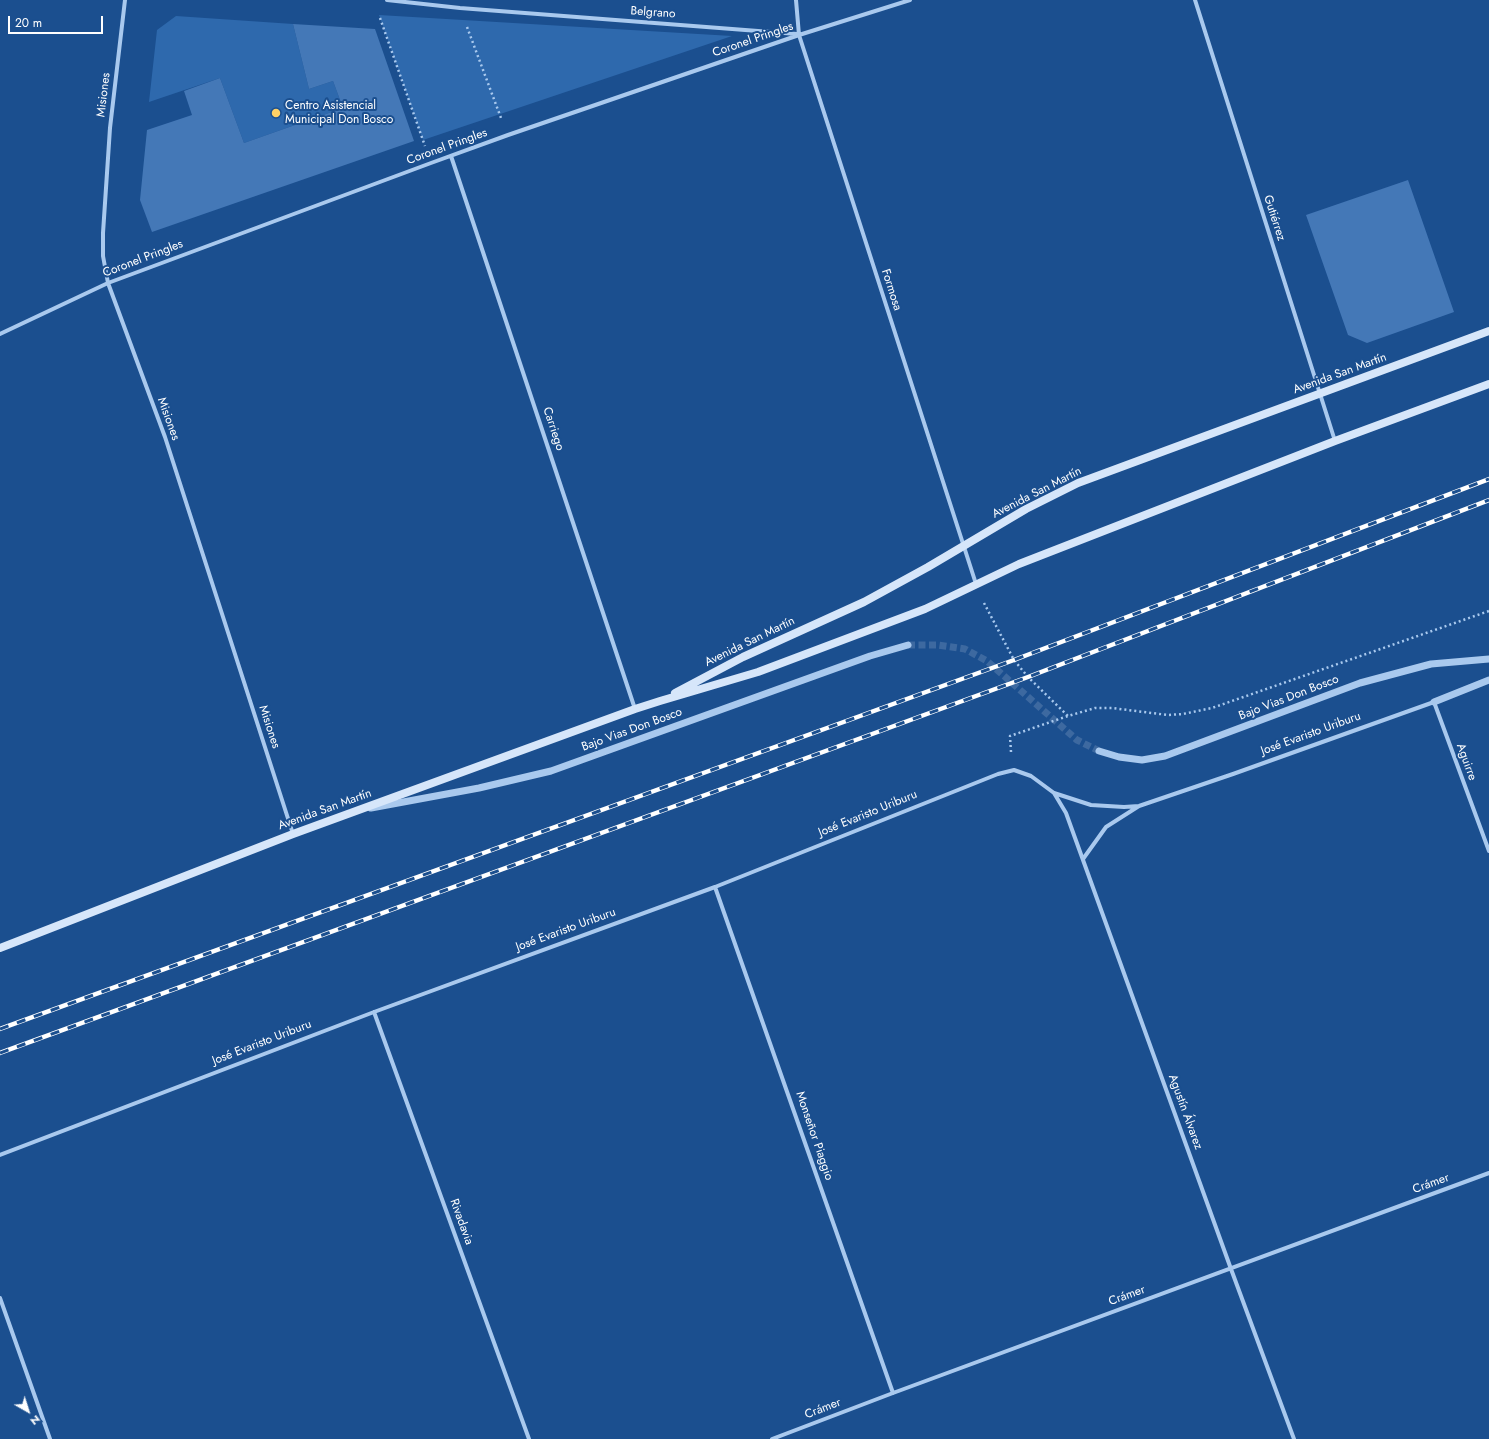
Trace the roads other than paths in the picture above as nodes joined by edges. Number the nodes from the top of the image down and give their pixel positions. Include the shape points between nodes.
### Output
1 (125, 0) edge
2 (387, 0) edge
3 (796, 0) edge
4 (910, 0) edge
5 (1195, 0) edge
6 (799, 34) junction
7 (452, 156) junction
8 (108, 283) junction
9 (1489, 331) edge
10 (0, 334) edge
11 (1489, 384) edge
12 (1320, 394) junction
13 (1335, 441) junction
14 (963, 547) junction
15 (976, 584) junction
16 (908, 645) tunnel mouth
17 (1489, 659) edge
18 (1489, 680) edge
19 (660, 701) junction
20 (1434, 702) junction
21 (635, 709) junction
22 (1099, 751) tunnel mouth
23 (1054, 793) junction
24 (1139, 806) junction
25 (357, 811) junction
26 (293, 834) junction
27 (1489, 851) edge
28 (1083, 859) junction
29 (715, 887) junction
30 (0, 948) edge
31 (374, 1012) junction
32 (0, 1155) edge
33 (1489, 1172) edge
34 (1230, 1269) junction
35 (0, 1298) edge
36 (893, 1392) junction
37 (50, 1439) edge
38 (530, 1439) edge
39 (772, 1439) edge
40 (1294, 1439) edge

1 - 8 street, Misiones via 110,128 103,233 103,256
2 - 6 street, Belgrano
3 - 6 street, Formosa
4 - 6 street, Coronel Pringles
5 - 12 street, Gutiérrez
6 - 7 street, Coronel Pringles
6 - 14 street, Formosa
7 - 8 street, Coronel Pringles
7 - 21 street, Carriego
8 - 10 street, Coronel Pringles
8 - 26 street, Misiones via 165,437
9 - 12 main road, Avenida San Martín
11 - 13 main road, Avenida San Martín
12 - 13 street, Gutiérrez
12 - 14 main road, Avenida San Martín via 1078,483 1026,509
13 - 15 main road, Avenida San Martín via 1019,564
14 - 15 street, Formosa
14 - 19 main road, Avenida San Martín via 864,602 743,657
15 - 19 main road, Avenida San Martín via 925,609 758,672
16 - 25 street, Bajo Vias Don Bosco via 870,656 550,771 479,788
17 - 22 street, Bajo Vias Don Bosco via 1430,664 1360,683 1166,756 1142,760
18 - 20 street, José Evaristo Uriburu
19 - 21 main road, Avenida San Martín
20 - 24 street, José Evaristo Uriburu
20 - 27 street, Aguirre
21 - 25 main road, Avenida San Martín
23 - 24 street, José Evaristo Uriburu via 1091,805
23 - 28 street, Agustín Álvarez via 1066,813
23 - 29 street, José Evaristo Uriburu via 1031,776 1014,770 998,774
24 - 28 street, José Evaristo Uriburu via 1106,827
25 - 26 main road, Avenida San Martín
26 - 30 main road, Avenida San Martín
28 - 34 street, Agustín Álvarez
29 - 31 street, José Evaristo Uriburu
29 - 36 street, Monseñor Piaggio
31 - 32 street, José Evaristo Uriburu
31 - 38 street, Rivadavia
33 - 34 street, Crámer
34 - 36 street, Crámer
34 - 40 street, Agustín Álvarez
35 - 37 street
36 - 39 street, Crámer

